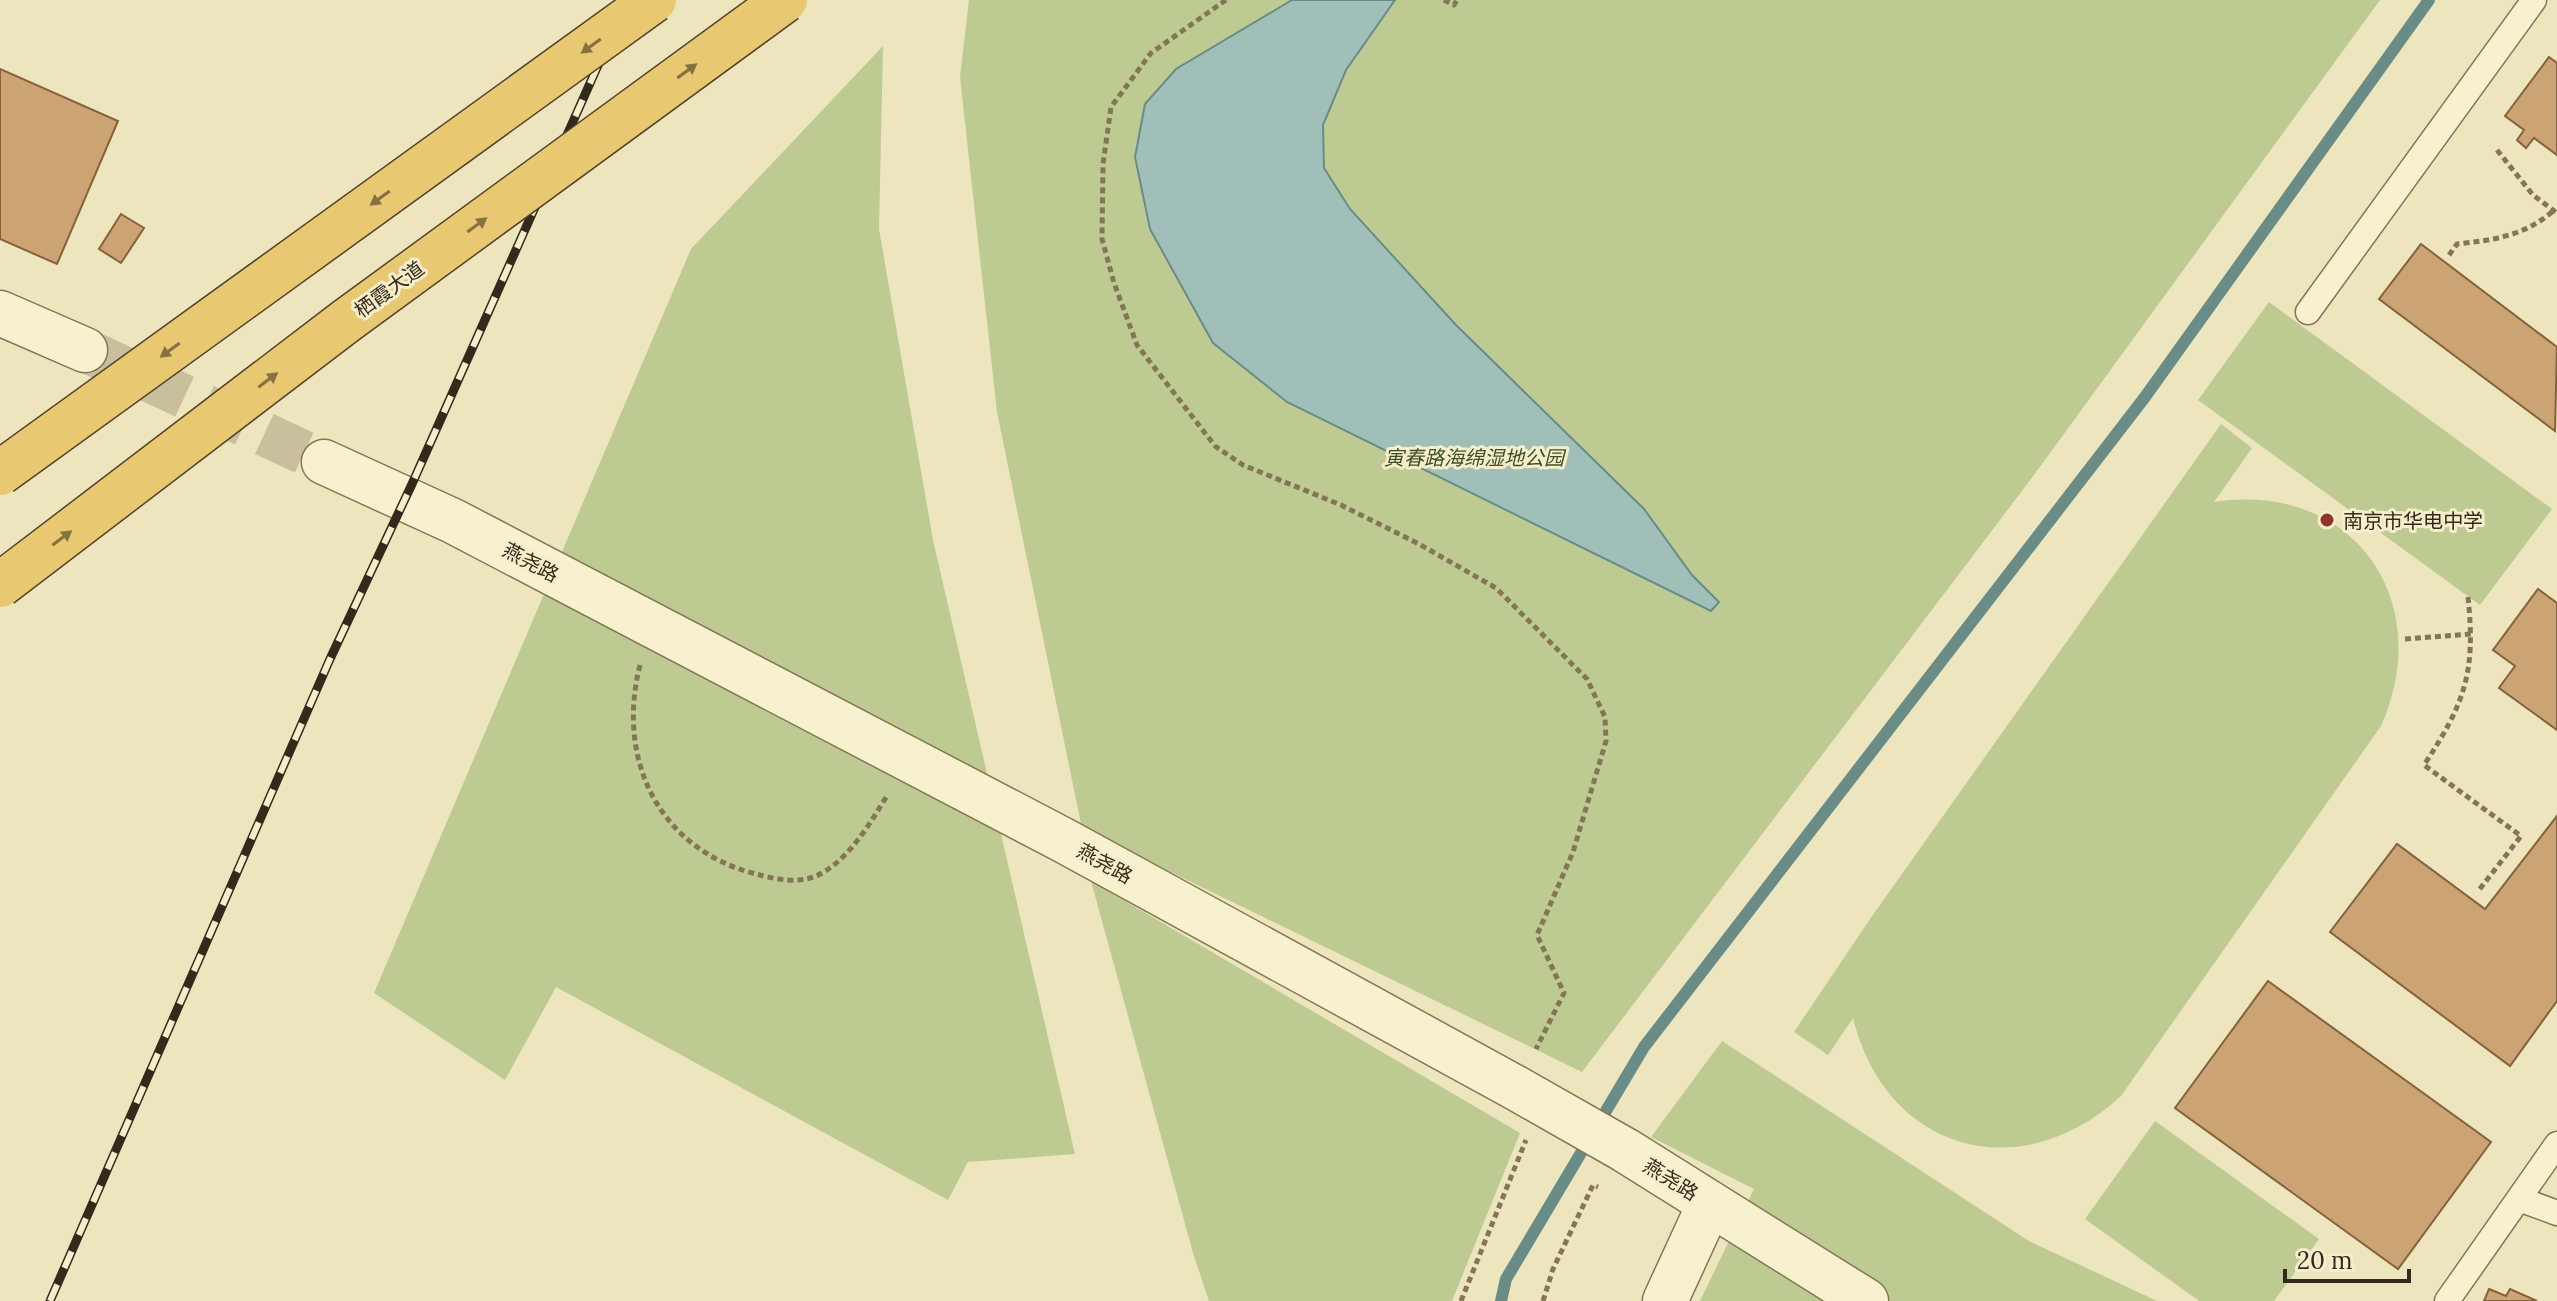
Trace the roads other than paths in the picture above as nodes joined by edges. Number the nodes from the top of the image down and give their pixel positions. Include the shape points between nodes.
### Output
1 (654, 0) edge
2 (785, 0) edge
3 (2534, 0) edge
4 (2308, 312) dead end
5 (0, 313) edge
6 (85, 350) tunnel mouth
7 (324, 462) tunnel mouth
8 (0, 473) edge
9 (0, 585) edge
10 (2557, 1144) edge
11 (2519, 1199) junction
12 (1710, 1203) junction
13 (2557, 1213) edge
14 (1665, 1301) edge
15 (1866, 1301) edge
16 (2447, 1301) edge

1 -> 8 highway, bridge
9 -> 2 highway, 栖霞大道, bridge via 346,321
3 - 4 lane
5 - 6 street
7 - 12 street, 燕尧路 via 453,521 1077,847 1516,1088
10 - 11 lane
11 - 13 lane
11 - 16 lane
12 - 14 street
12 - 15 street, 燕尧路

